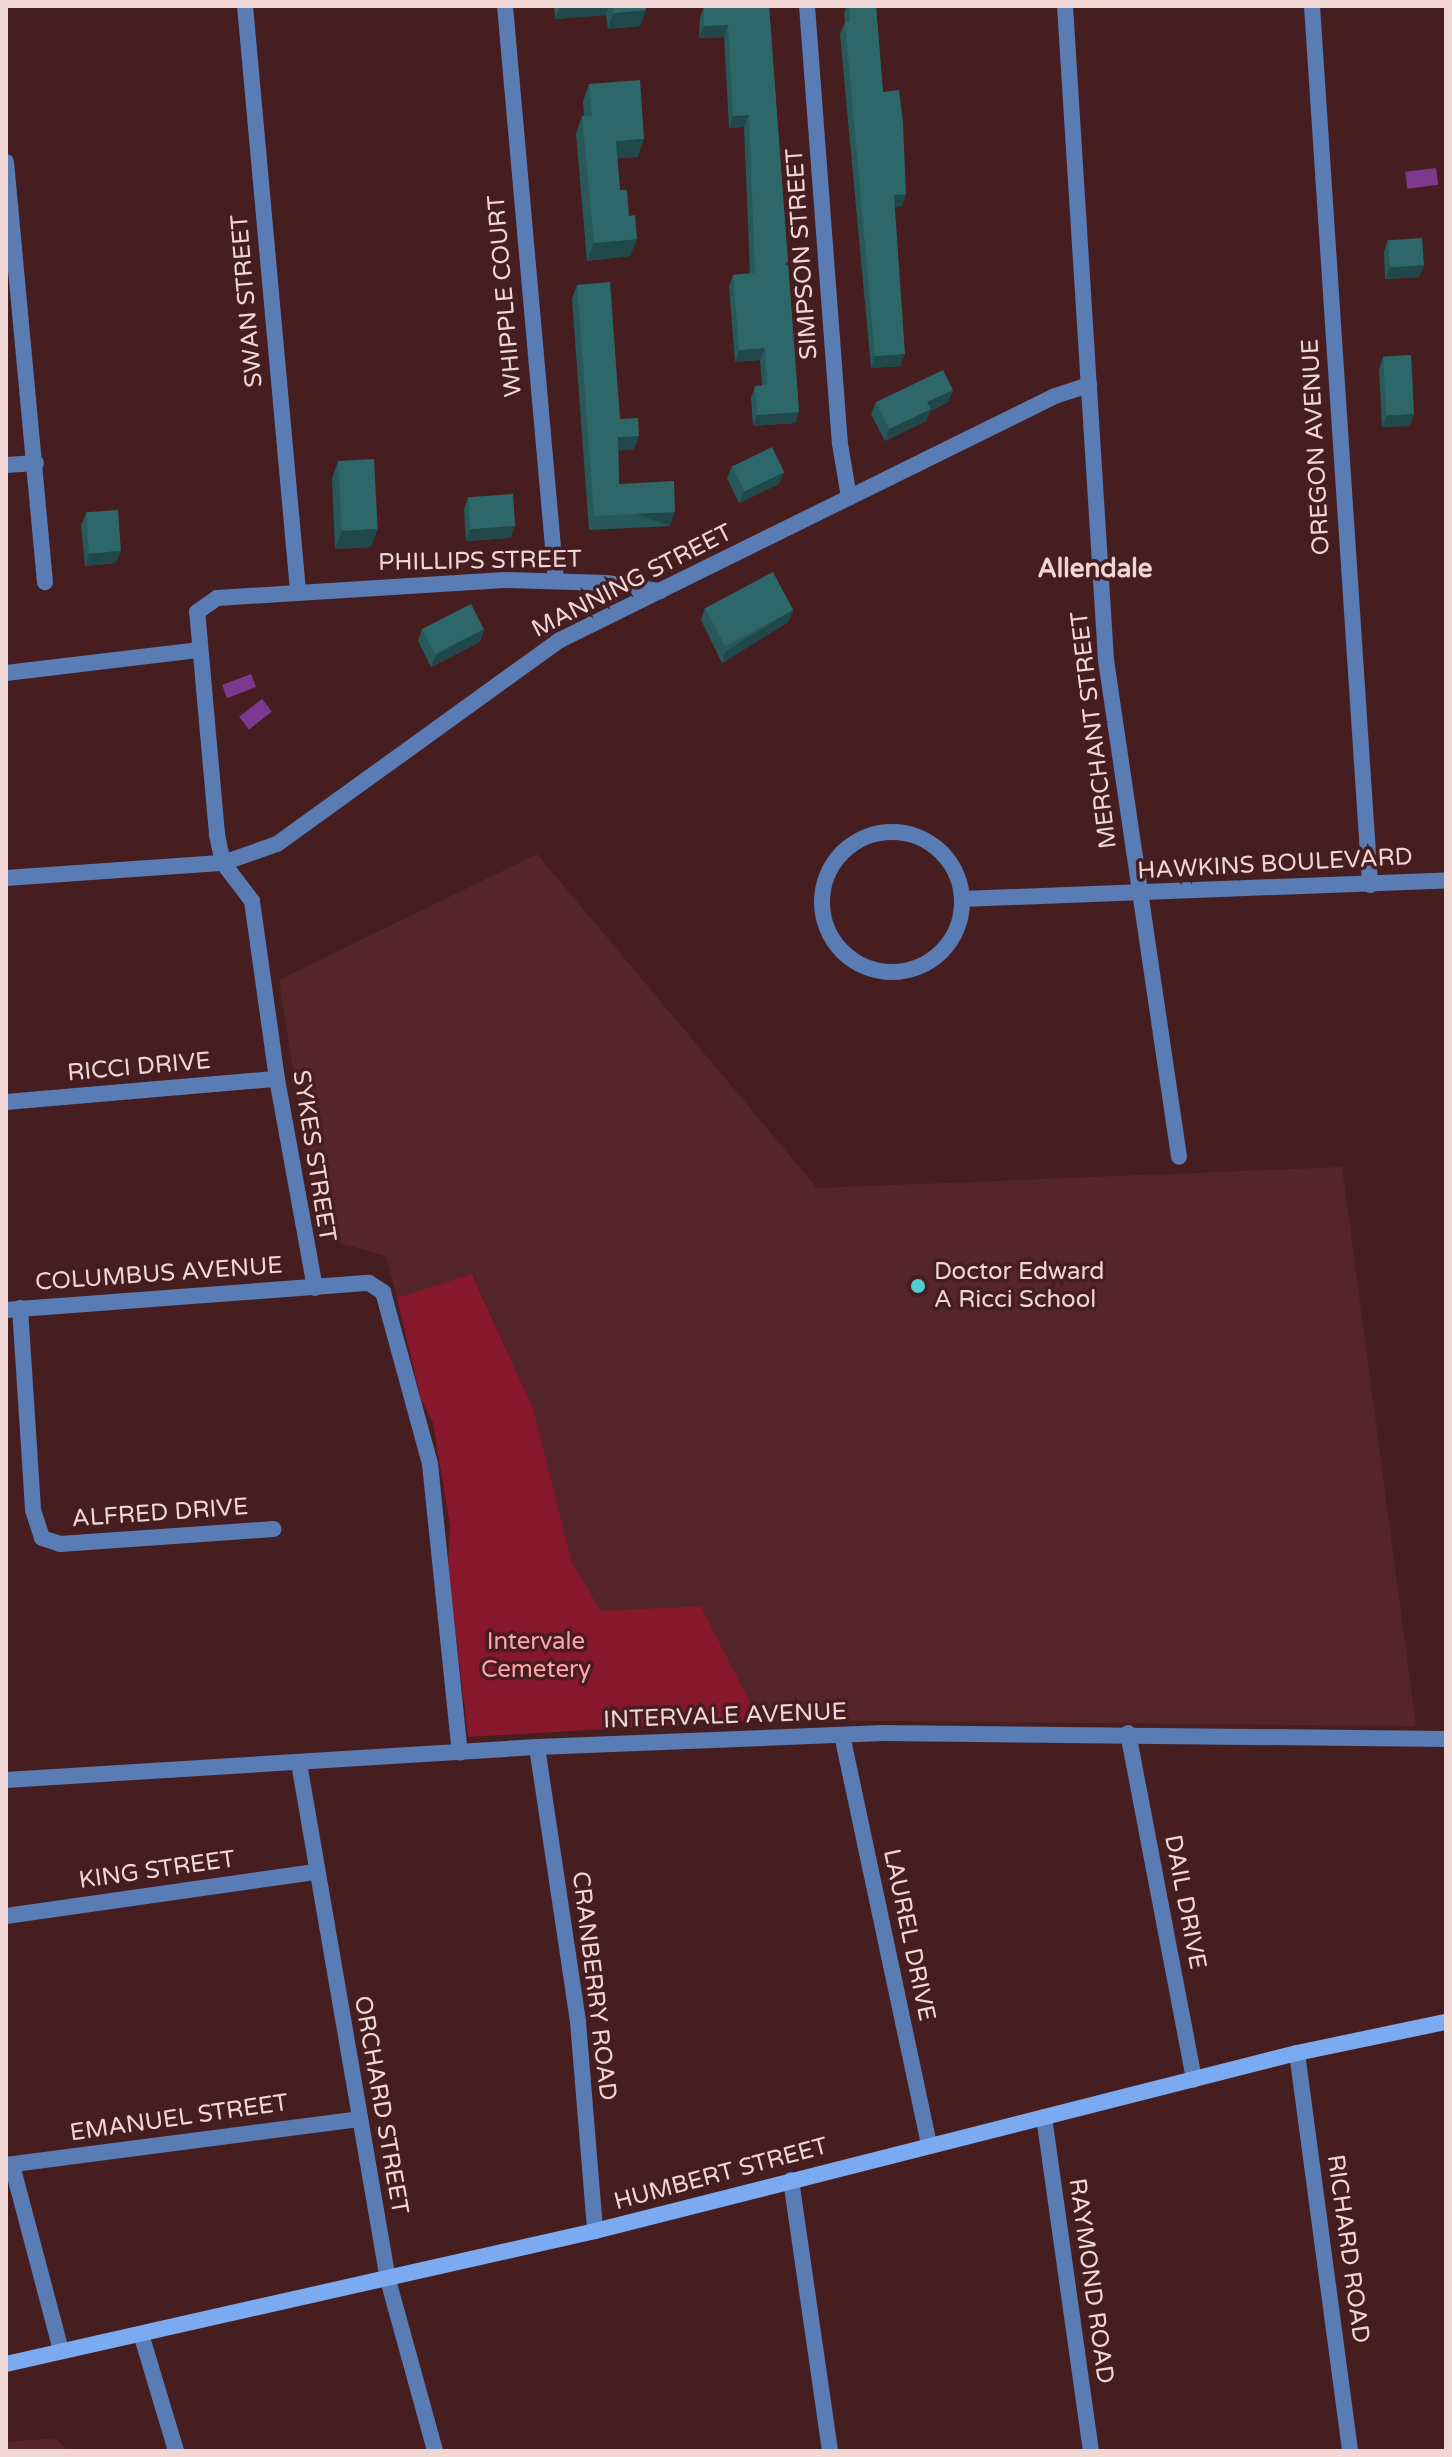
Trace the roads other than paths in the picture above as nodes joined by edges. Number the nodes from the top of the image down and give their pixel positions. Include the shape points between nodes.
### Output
1 (245, 6) edge
2 (505, 6) edge
3 (807, 6) edge
4 (1065, 6) edge
5 (1312, 6) edge
6 (6, 162) edge
7 (1089, 385) junction
8 (36, 463) junction
9 (6, 465) edge
10 (849, 497) junction
11 (556, 581) junction
12 (45, 582) dead end
13 (298, 591) junction
14 (662, 591) junction
15 (198, 650) junction
16 (6, 673) edge
17 (223, 863) junction
18 (6, 878) edge
19 (1446, 880) edge
20 (1370, 885) junction
21 (1139, 895) junction
22 (962, 899) junction
23 (277, 1079) junction
24 (6, 1102) edge
25 (1179, 1157) dead end
26 (315, 1288) junction
27 (13, 1309) edge
28 (273, 1529) dead end
29 (1128, 1733) junction
30 (842, 1735) junction
31 (1446, 1739) edge
32 (537, 1747) junction
33 (460, 1752) junction
34 (299, 1763) junction
35 (6, 1780) edge
36 (315, 1872) junction
37 (6, 1916) edge
38 (1446, 2022) edge
39 (1297, 2053) junction
40 (1194, 2080) junction
41 (1044, 2117) junction
42 (359, 2119) junction
43 (929, 2144) junction
44 (9, 2165) edge
45 (791, 2180) junction
46 (595, 2231) junction
47 (388, 2280) junction
48 (141, 2334) junction
49 (61, 2351) junction
50 (6, 2364) edge
51 (176, 2451) edge
52 (435, 2451) edge
53 (830, 2451) edge
54 (1091, 2451) edge
55 (1350, 2451) edge

1 - 13 street, SWAN STREET
2 - 11 street, WHIPPLE COURT
3 - 10 street, SIMPSON STREET via 840,444
4 - 7 street, MERCHANT STREET
5 - 20 street, OREGON AVENUE
6 - 8 street
7 - 10 street, MANNING STREET via 1055,396
7 - 21 street, MERCHANT STREET via 1106,660
8 - 9 street
8 - 12 street
10 - 14 street, MANNING STREET
11 - 13 street, PHILLIPS STREET
11 - 14 street, PHILLIPS STREET
13 - 15 street via 207,601 197,612
14 - 17 street, MANNING STREET via 560,640 277,844
15 - 16 street
15 - 17 street
17 - 18 street, MANNING STREET
17 - 23 street, SYKES STREET via 252,901
19 - 20 street, HAWKINS BOULEVARD
20 - 21 street, HAWKINS BOULEVARD
21 - 22 street, HAWKINS BOULEVARD
21 - 25 street, MERCHANT STREET
22 - 22 street via 955,934 944,949 930,961 895,972 877,971 844,954 832,940 821,905 823,887 840,854 854,843 888,832 924,839 939,850 951,864
23 - 24 street, RICCI DRIVE
23 - 26 street, SYKES STREET
26 - 27 street, COLUMBUS AVENUE
26 - 33 street via 369,1283 389,1304 430,1464
27 - 28 street, ALFRED DRIVE via 33,1510 42,1538 60,1544
29 - 30 street, INTERVALE AVENUE
29 - 31 street, INTERVALE AVENUE
29 - 40 street, DAIL DRIVE
30 - 32 street, INTERVALE AVENUE
30 - 43 street, LAUREL DRIVE
32 - 33 street, INTERVALE AVENUE
32 - 46 street, CRANBERRY ROAD via 578,2022
33 - 34 street, INTERVALE AVENUE
34 - 35 street, INTERVALE AVENUE
34 - 36 street, ORCHARD STREET
36 - 37 street, KING STREET
36 - 42 street, ORCHARD STREET
38 - 39 street, HUMBERT STREET
39 - 40 street, HUMBERT STREET
39 - 55 street, RICHARD ROAD
40 - 41 street, HUMBERT STREET
41 - 43 street, HUMBERT STREET
41 - 54 street, RAYMOND ROAD
42 - 44 street, EMANUEL STREET
42 - 47 street, ORCHARD STREET
43 - 45 street, HUMBERT STREET
44 - 49 street
45 - 46 street, HUMBERT STREET
45 - 53 street
46 - 47 street, HUMBERT STREET
47 - 48 street, HUMBERT STREET
47 - 52 street, ORCHARD STREET
48 - 49 street, HUMBERT STREET
48 - 51 street
49 - 50 street, HUMBERT STREET

